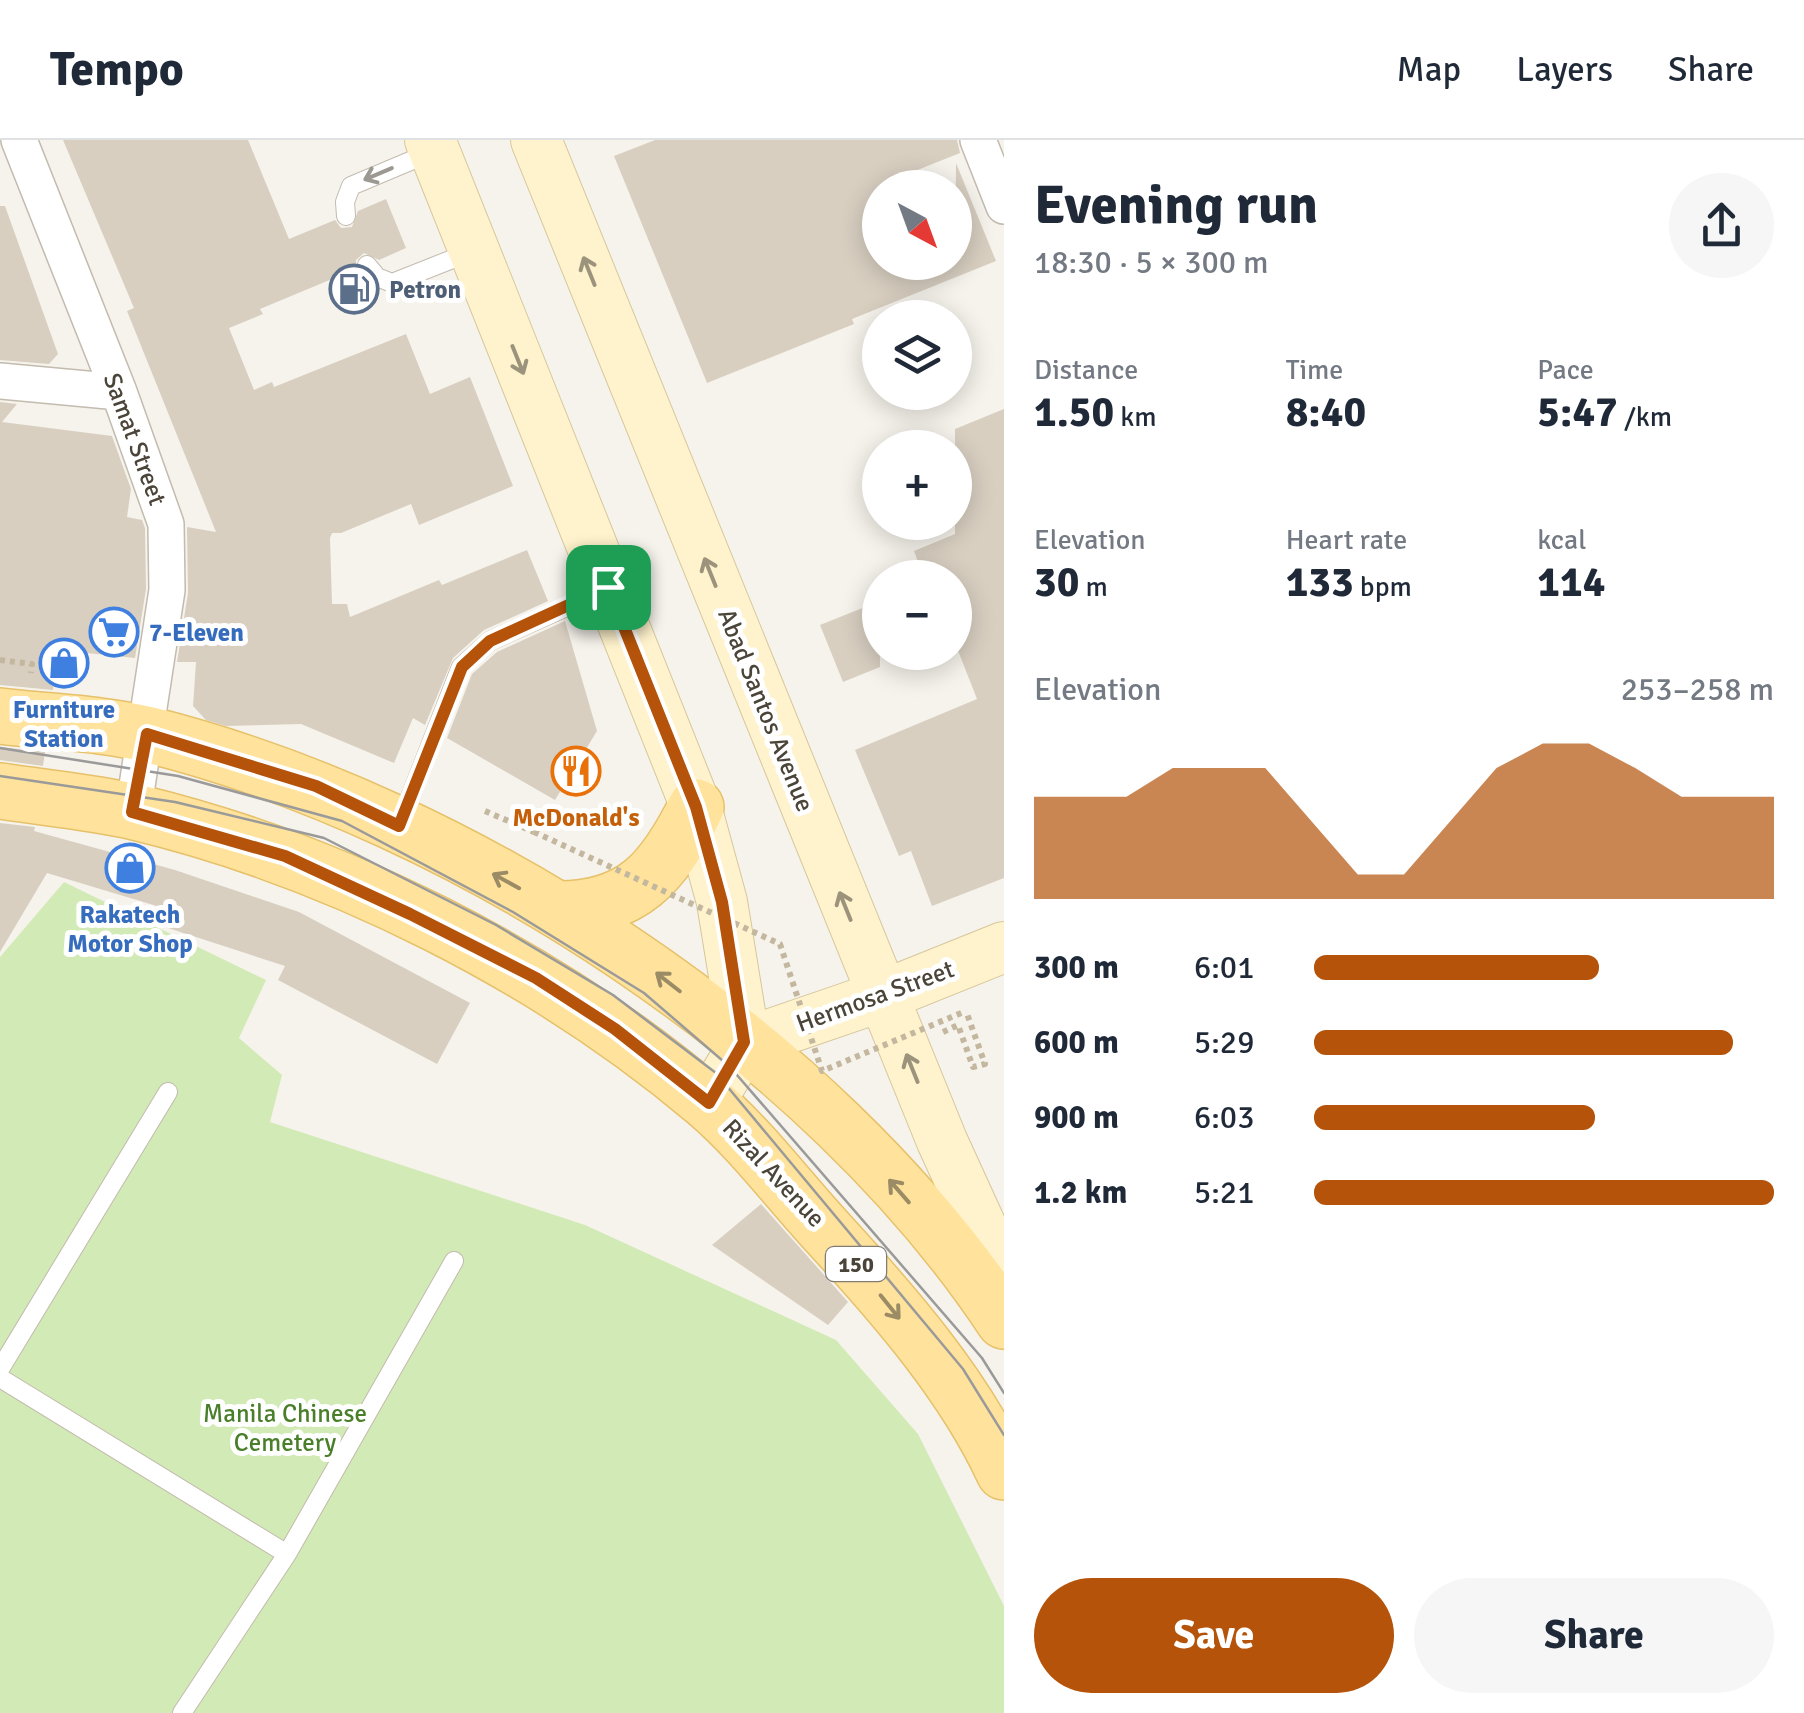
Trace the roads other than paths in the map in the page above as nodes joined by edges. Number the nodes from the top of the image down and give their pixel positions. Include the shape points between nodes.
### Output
1 (18, 140) edge
2 (536, 140) edge
3 (978, 140) edge
4 (432, 145) edge
5 (1004, 206) edge
6 (346, 216) dead end
7 (475, 250) junction
8 (367, 265) dead end
9 (0, 381) edge
10 (119, 392) junction
11 (608, 587) junction
12 (0, 716) edge
13 (147, 734) junction
14 (0, 792) edge
15 (696, 807) junction
16 (132, 812) junction
17 (399, 826) junction
18 (556, 909) junction
19 (1004, 947) edge
20 (882, 996) junction
21 (744, 1042) junction
22 (168, 1092) dead end
23 (709, 1103) junction
24 (454, 1261) dead end
25 (1004, 1276) edge
26 (1004, 1321) edge
27 (0, 1369) edge
28 (0, 1378) edge
29 (996, 1455) edge
30 (287, 1554) junction
31 (182, 1713) edge

1 - 10 street, Samat Street
20 -> 2 main road, Abad Santos Avenue
3 - 5 street
4 -> 6 lane via 352,186
4 - 7 main road
7 - 8 lane via 392,283
7 -> 11 main road
9 - 10 street
10 - 13 street, Samat Street via 166,524 167,590
11 - 15 main road
11 - 17 lane via 490,641 462,667
12 - 13 main road
13 - 16 street, Samat Street
13 - 17 main road via 316,786
14 - 16 main road, Rizal Avenue / 150
15 - 18 main road via 680,840 640,886 614,902
15 - 21 main road via 722,902
16 - 23 main road, Rizal Avenue / 150 via 285,856 410,914 536,978
18 -> 17 main road
21 -> 18 main road via 656,973
19 - 20 main road, Hermosa Street
20 - 21 main road, Hermosa Street
25 -> 20 main road, Abad Santos Avenue
21 - 23 main road
26 -> 21 main road via 868,1155
22 - 27 lane
23 -> 29 main road, Rizal Avenue / 150 via 924,1348
24 - 30 lane
28 - 30 lane
30 - 31 lane

